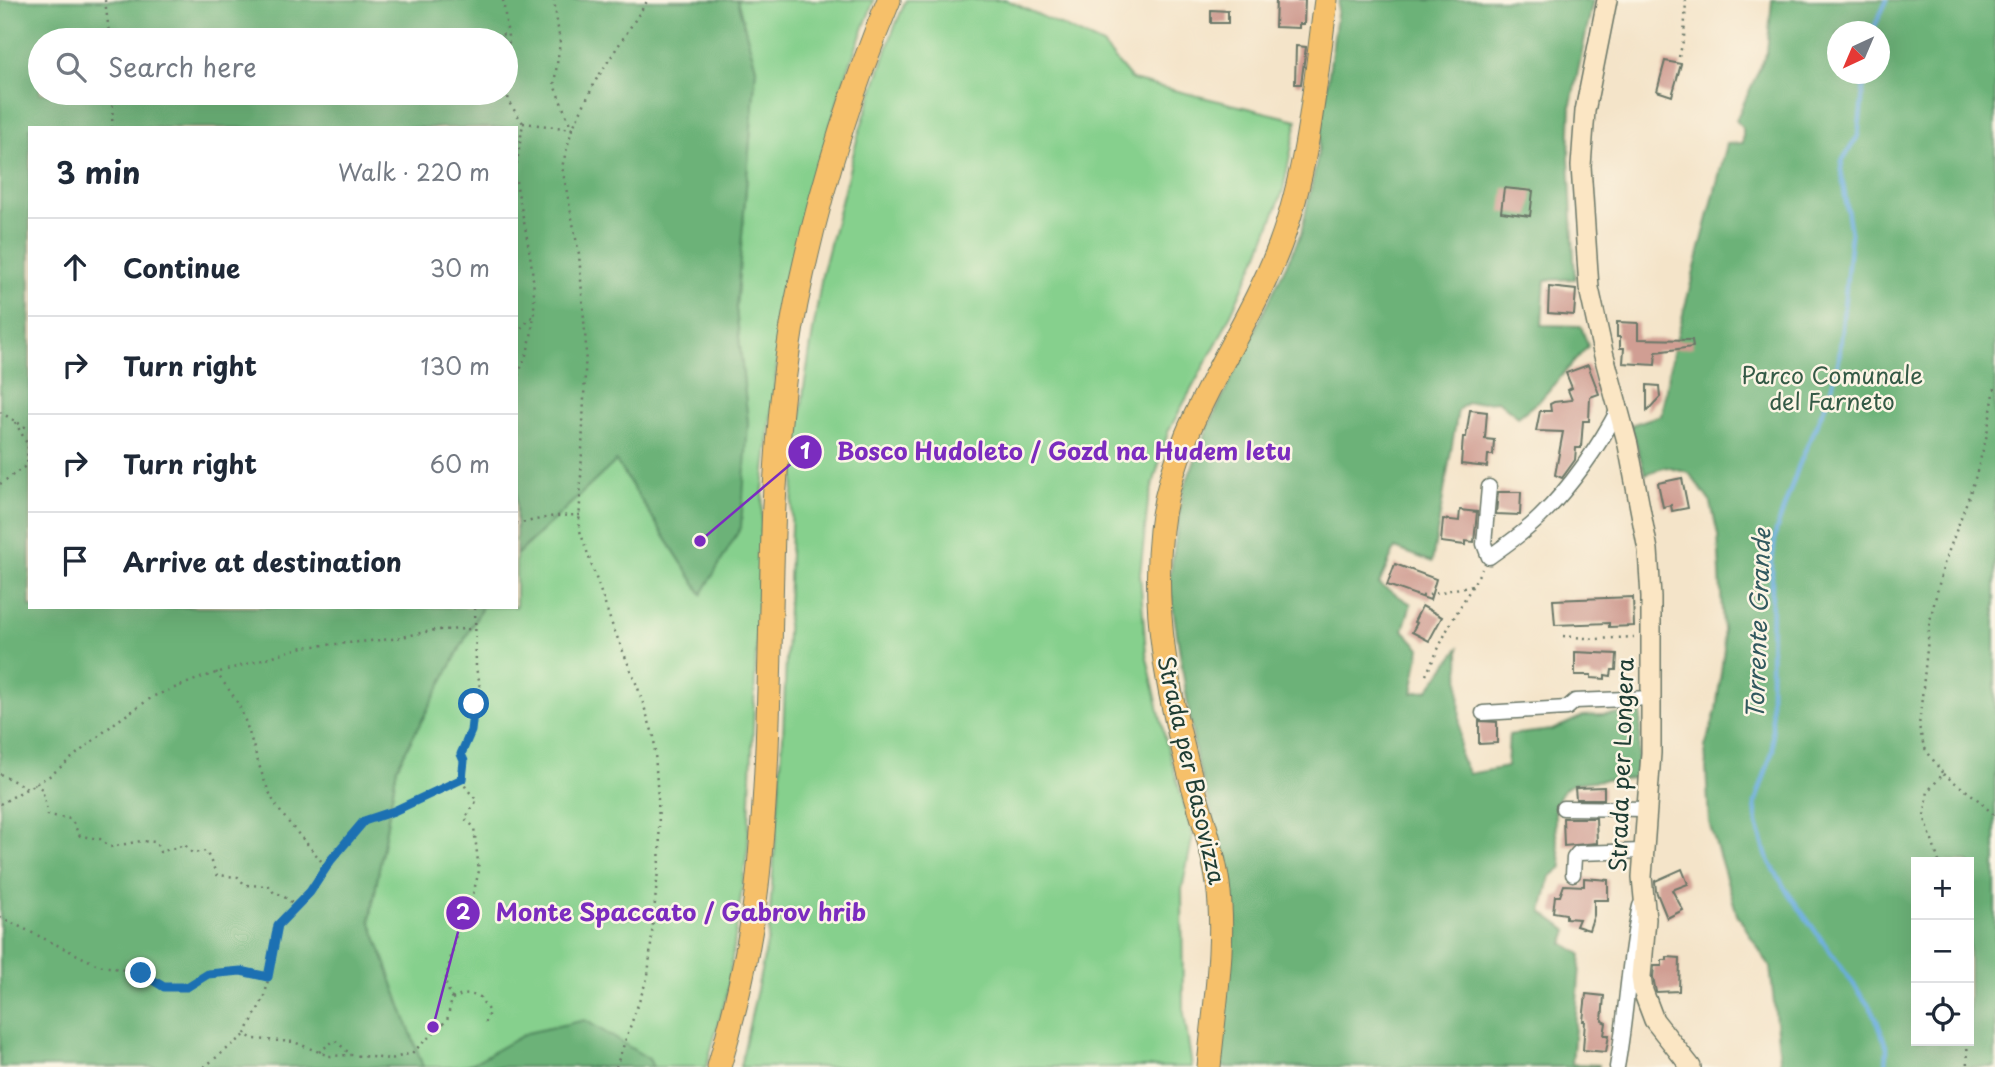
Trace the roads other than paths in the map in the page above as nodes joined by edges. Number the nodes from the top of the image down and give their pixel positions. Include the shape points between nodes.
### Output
1 (889, 0) edge
2 (1326, 0) edge
3 (1606, 0) edge
4 (1619, 408) junction
5 (1489, 486) dead end
6 (1651, 698) junction
7 (1483, 713) dead end
8 (1563, 808) dead end
9 (1648, 809) junction
10 (1643, 850) junction
11 (1573, 874) dead end
12 (1642, 896) junction
13 (719, 1067) edge
14 (1209, 1067) edge
15 (1617, 1067) edge
16 (1690, 1067) edge

1 - 13 main road via 835,150 796,306 777,454 761,842 750,934
2 - 14 main road, Strada per Basovizza via 1304,159 1288,220 1268,274 1177,457 1161,530 1158,573 1166,669 1219,894
3 - 4 street, Strada per Longera via 1584,111 1581,166 1589,288
4 - 5 street via 1602,440 1557,499 1489,557 1483,544
4 - 6 street, Strada per Longera via 1647,550
6 - 7 street via 1575,701 1567,708
6 - 9 street, Strada per Longera
8 - 9 street
9 - 10 street, Strada per Longera
10 - 11 street via 1578,853
10 - 12 street, Strada per Longera
12 - 15 street, Strada per Longera
12 - 16 street, Strada per Longera via 1646,919 1643,991 1654,1020

